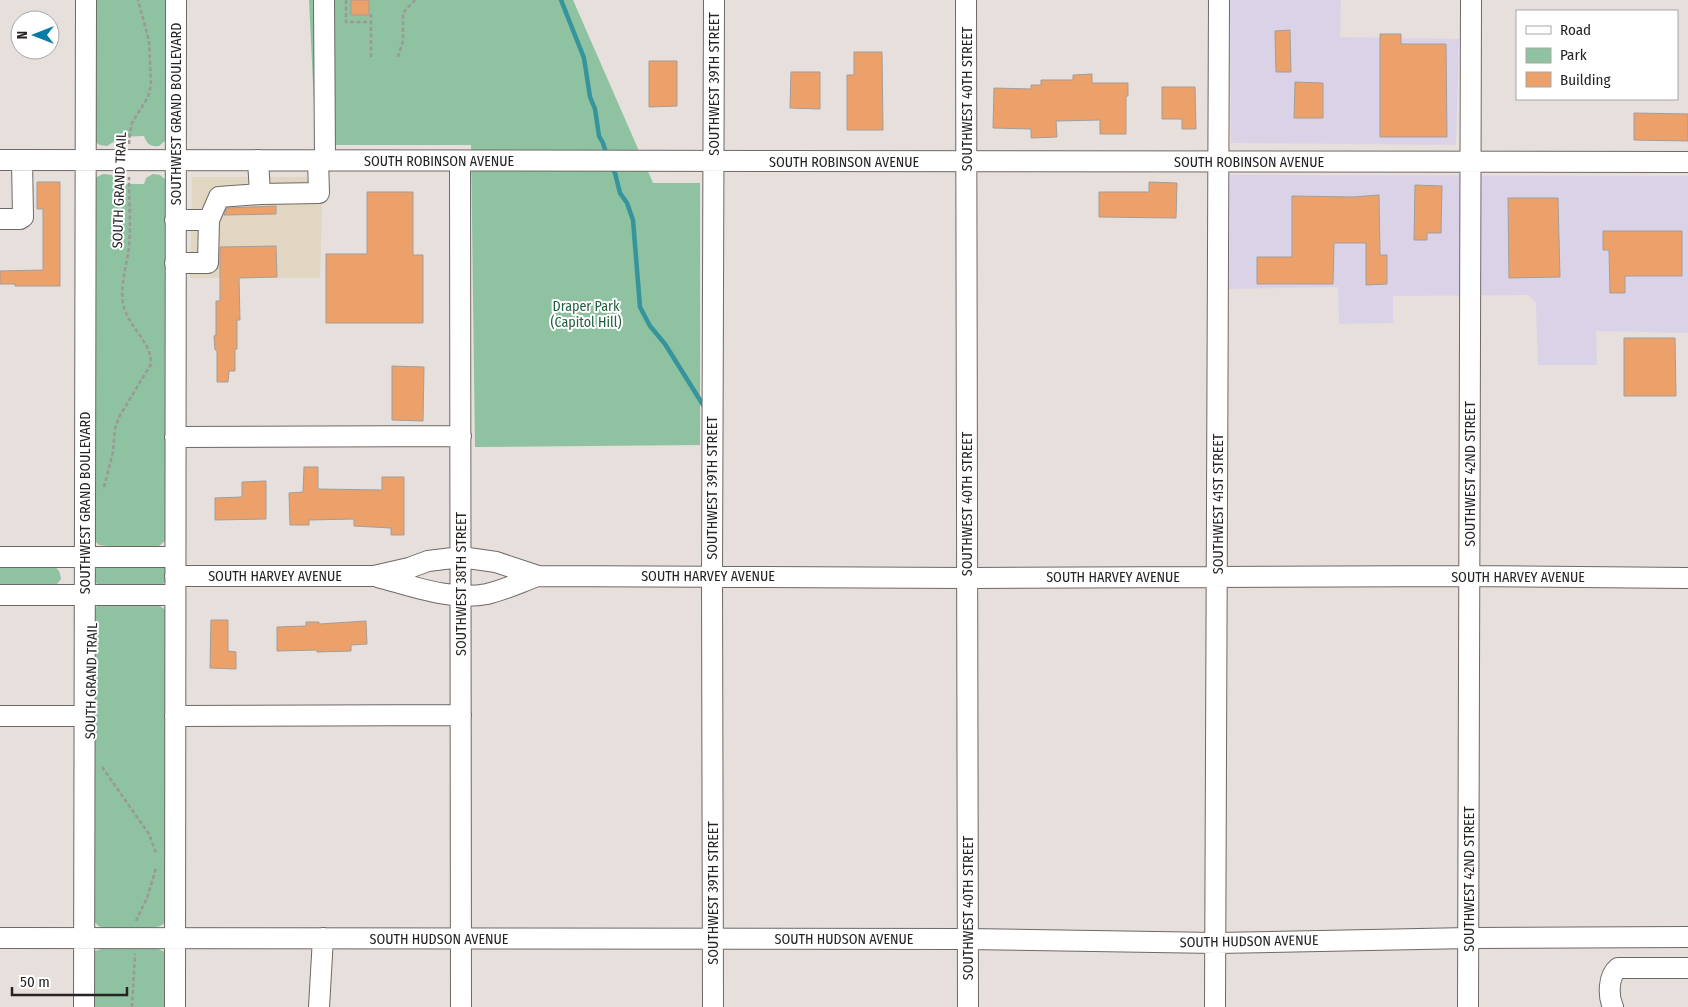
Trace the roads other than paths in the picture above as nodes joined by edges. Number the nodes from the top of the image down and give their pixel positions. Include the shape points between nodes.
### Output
1 (86, 0) edge
2 (176, 0) edge
3 (324, 0) edge
4 (714, 0) edge
5 (966, 0) edge
6 (1219, 0) edge
7 (1470, 0) edge
8 (0, 160) edge
9 (22, 160) junction
10 (86, 160) junction
11 (175, 160) junction
12 (258, 160) junction
13 (322, 160) junction
14 (460, 161) junction
15 (715, 162) junction
16 (967, 162) junction
17 (1219, 162) junction
18 (1688, 162) edge
19 (1470, 163) junction
20 (260, 194) junction
21 (0, 219) edge
22 (175, 220) junction
23 (209, 220) junction
24 (175, 262) junction
25 (175, 436) junction
26 (461, 436) junction
27 (84, 556) junction
28 (0, 557) edge
29 (461, 557) junction
30 (175, 576) junction
31 (374, 576) junction
32 (538, 576) junction
33 (712, 576) junction
34 (1470, 576) junction
35 (1217, 577) junction
36 (967, 578) junction
37 (1688, 578) edge
38 (460, 594) junction
39 (0, 595) edge
40 (84, 595) junction
41 (461, 715) junction
42 (0, 716) edge
43 (84, 716) junction
44 (175, 716) junction
45 (1688, 937) edge
46 (0, 938) edge
47 (84, 938) junction
48 (175, 938) junction
49 (323, 938) junction
50 (1469, 938) junction
51 (461, 939) junction
52 (713, 939) junction
53 (968, 939) junction
54 (1216, 943) junction
55 (1688, 968) edge
56 (84, 1007) edge
57 (175, 1007) edge
58 (319, 1007) edge
59 (461, 1007) edge
60 (713, 1007) edge
61 (968, 1007) edge
62 (1215, 1007) edge
63 (1468, 1007) edge
64 (1613, 1007) edge

1 - 10 street, SOUTHWEST GRAND BOULEVARD
2 - 11 street, SOUTHWEST GRAND BOULEVARD
3 - 13 street
4 - 15 street, SOUTHWEST 39TH STREET
5 - 16 street, SOUTHWEST 40TH STREET
6 - 17 street, SOUTHWEST 41ST STREET
7 - 19 street, SOUTHWEST 42ND STREET
8 - 9 street, SOUTH ROBINSON AVENUE
9 - 10 street, SOUTH ROBINSON AVENUE
9 - 21 street via 23,217
10 - 11 street, SOUTH ROBINSON AVENUE
10 - 27 street, SOUTHWEST GRAND BOULEVARD
11 - 12 street, SOUTH ROBINSON AVENUE
11 - 22 street, SOUTHWEST GRAND BOULEVARD
12 - 13 street, SOUTH ROBINSON AVENUE
12 - 20 street
13 - 14 street, SOUTH ROBINSON AVENUE
13 - 20 street via 320,193
14 - 15 street, SOUTH ROBINSON AVENUE
14 - 26 street, SOUTHWEST 38TH STREET
15 - 16 street, SOUTH ROBINSON AVENUE
15 - 33 street, SOUTHWEST 39TH STREET
16 - 17 street, SOUTH ROBINSON AVENUE
16 - 36 street, SOUTHWEST 40TH STREET
17 - 19 street, SOUTH ROBINSON AVENUE
17 - 35 street, SOUTHWEST 41ST STREET
18 - 19 street, SOUTH ROBINSON AVENUE
19 - 34 street, SOUTHWEST 42ND STREET
20 - 23 street via 219,197
22 - 23 street
22 - 24 street, SOUTHWEST GRAND BOULEVARD
23 - 24 street via 208,262
24 - 25 street, SOUTHWEST GRAND BOULEVARD
25 - 26 street
25 - 30 street, SOUTHWEST GRAND BOULEVARD
26 - 29 street, SOUTHWEST 38TH STREET
27 - 28 street, SOUTH HARVEY AVENUE
27 - 30 street, SOUTH HARVEY AVENUE
27 - 40 street, SOUTHWEST GRAND BOULEVARD
29 - 31 street, SOUTH HARVEY AVENUE via 428,561
29 - 32 street, SOUTH HARVEY AVENUE via 496,562
29 - 38 street, SOUTHWEST 38TH STREET
30 - 31 street, SOUTH HARVEY AVENUE
30 - 40 street, SOUTH HARVEY AVENUE
30 - 44 street, SOUTHWEST GRAND BOULEVARD
31 - 38 street, SOUTH HARVEY AVENUE via 434,592
32 - 33 street, SOUTH HARVEY AVENUE
32 - 38 street, SOUTH HARVEY AVENUE via 487,594
33 - 36 street, SOUTH HARVEY AVENUE
33 - 52 street, SOUTHWEST 39TH STREET
34 - 35 street, SOUTH HARVEY AVENUE
34 - 37 street, SOUTH HARVEY AVENUE
34 - 50 street, SOUTHWEST 42ND STREET
35 - 36 street, SOUTH HARVEY AVENUE
35 - 54 street, SOUTHWEST 41ST STREET
36 - 53 street, SOUTHWEST 40TH STREET
38 - 41 street, SOUTHWEST 38TH STREET
39 - 40 street, SOUTH HARVEY AVENUE
40 - 43 street, SOUTHWEST GRAND BOULEVARD
41 - 44 street
41 - 51 street, SOUTHWEST 38TH STREET
42 - 43 street
43 - 47 street, SOUTHWEST GRAND BOULEVARD
44 - 48 street, SOUTHWEST GRAND BOULEVARD
45 - 50 street, SOUTH HUDSON AVENUE
46 - 47 street, SOUTH HUDSON AVENUE
47 - 48 street, SOUTH HUDSON AVENUE
47 - 56 street, SOUTHWEST GRAND BOULEVARD
48 - 49 street, SOUTH HUDSON AVENUE
48 - 57 street, SOUTHWEST GRAND BOULEVARD
49 - 51 street, SOUTH HUDSON AVENUE
49 - 58 street
50 - 54 street, SOUTH HUDSON AVENUE
50 - 63 street, SOUTHWEST 42ND STREET
51 - 52 street, SOUTH HUDSON AVENUE
51 - 59 street, SOUTHWEST 38TH STREET
52 - 53 street, SOUTH HUDSON AVENUE
52 - 60 street, SOUTHWEST 39TH STREET
53 - 54 street, SOUTH HUDSON AVENUE
53 - 61 street, SOUTHWEST 40TH STREET
54 - 62 street, SOUTHWEST 41ST STREET
55 - 64 street via 1618,968 1611,979

